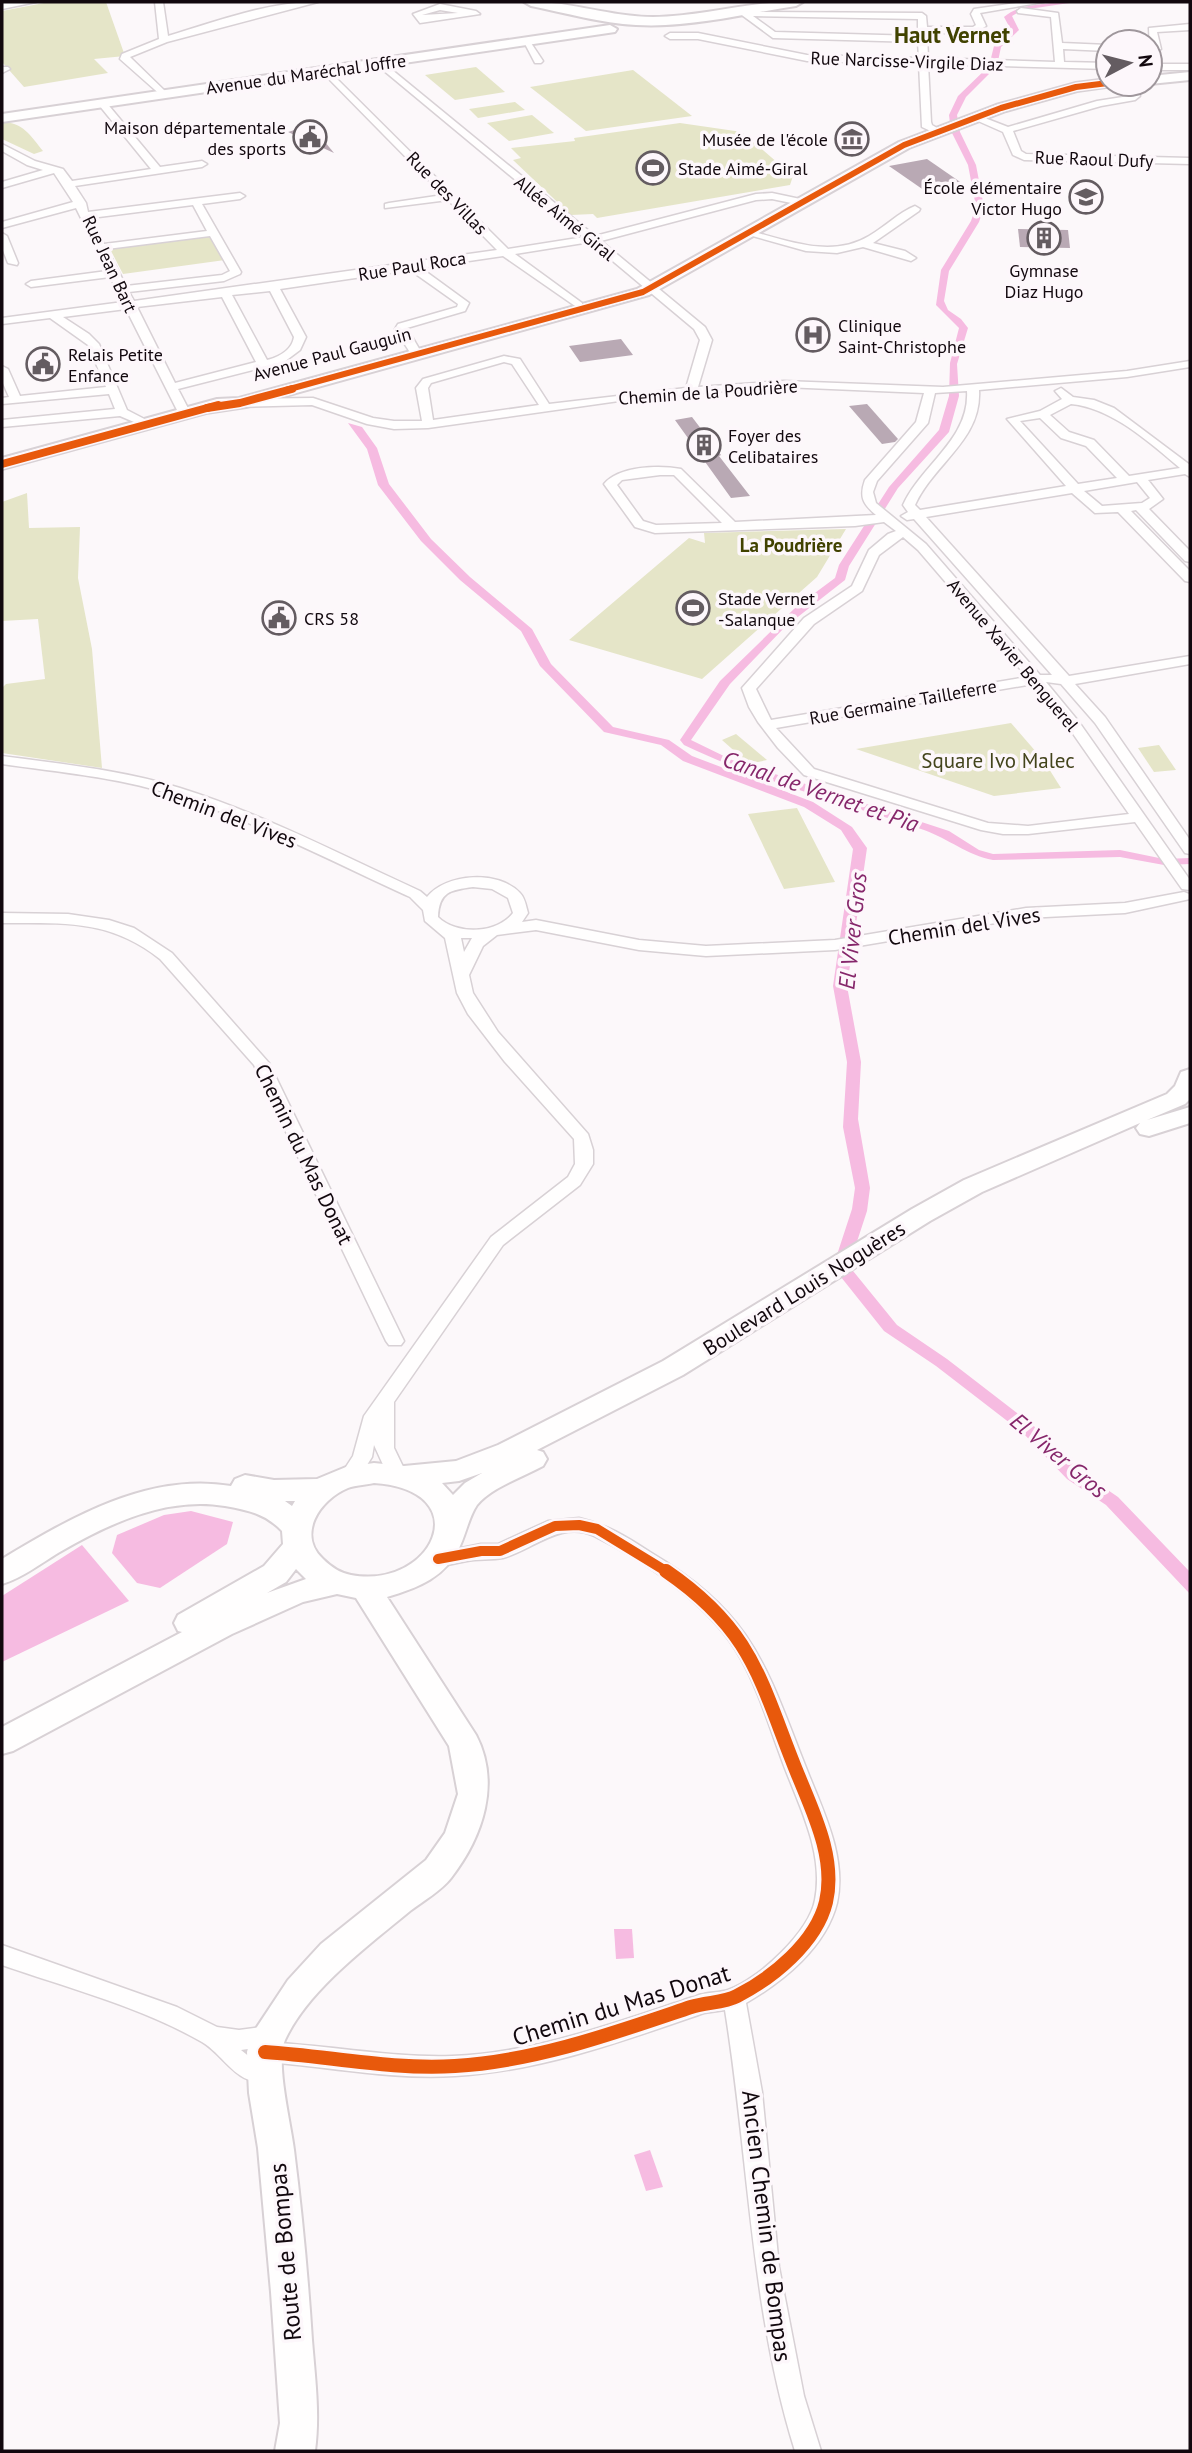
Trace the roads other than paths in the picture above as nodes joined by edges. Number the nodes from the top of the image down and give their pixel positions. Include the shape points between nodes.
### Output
1 (32, 2) edge
2 (159, 2) edge
3 (307, 2) edge
4 (454, 2) edge
5 (531, 2) edge
6 (796, 2) edge
7 (1040, 2) edge
8 (2, 6) edge
9 (440, 7) junction
10 (1009, 8) junction
11 (741, 12) junction
12 (614, 27) junction
13 (1190, 27) edge
14 (690, 28) junction
15 (1164, 29) edge
16 (923, 34) junction
17 (663, 37) dead end
18 (164, 40) junction
19 (526, 42) junction
20 (1060, 46) junction
21 (1094, 47) edge
22 (538, 61) dead end
23 (923, 62) junction
24 (380, 63) junction
25 (1060, 65) junction
26 (1075, 65) junction
27 (1094, 66) edge
28 (1190, 66) edge
29 (1164, 69) edge
30 (326, 71) junction
31 (1186, 72) edge
32 (1164, 77) edge
33 (1094, 84) edge
34 (1088, 85) junction
35 (163, 94) junction
36 (1132, 98) edge
37 (102, 103) junction
38 (974, 117) junction
39 (2, 118) edge
40 (1007, 130) junction
41 (937, 131) junction
42 (2, 147) edge
43 (1190, 161) edge
44 (202, 164) dead end
45 (53, 170) junction
46 (157, 170) junction
47 (69, 184) junction
48 (2, 185) edge
49 (240, 196) dead end
50 (449, 197) junction
51 (196, 202) junction
52 (801, 202) junction
53 (80, 203) junction
54 (389, 206) dead end
55 (915, 209) dead end
56 (87, 215) junction
57 (2, 225) edge
58 (213, 233) junction
59 (747, 233) junction
60 (2, 236) edge
61 (592, 239) junction
62 (863, 244) junction
63 (102, 247) junction
64 (505, 252) junction
65 (911, 258) dead end
66 (13, 263) dead end
67 (413, 267) junction
68 (114, 273) junction
69 (31, 284) dead end
70 (273, 287) junction
71 (650, 288) junction
72 (121, 290) junction
73 (225, 293) junction
74 (129, 305) junction
75 (578, 305) junction
76 (53, 315) junction
77 (2, 321) edge
78 (436, 349) junction
79 (414, 351) junction
80 (391, 361) junction
81 (1190, 363) edge
82 (263, 364) junction
83 (2, 369) edge
84 (1051, 380) junction
85 (171, 387) junction
86 (973, 387) junction
87 (114, 390) junction
88 (936, 390) junction
89 (691, 391) junction
90 (272, 392) junction
91 (305, 394) junction
92 (16, 399) junction
93 (1069, 400) junction
94 (2, 401) edge
95 (240, 403) junction
96 (207, 408) junction
97 (546, 408) junction
98 (122, 412) junction
99 (185, 414) junction
100 (1043, 414) junction
101 (2, 424) edge
102 (148, 424) junction
103 (428, 424) junction
104 (2, 464) edge
105 (2, 471) edge
106 (1188, 472) edge
107 (1139, 477) junction
108 (1125, 479) junction
109 (1078, 491) junction
110 (1139, 506) junction
111 (1122, 509) junction
112 (920, 520) junction
113 (732, 526) junction
114 (897, 528) junction
115 (1190, 558) edge
116 (1190, 578) edge
117 (1190, 649) edge
118 (1190, 660) edge
119 (1052, 677) junction
120 (769, 725) junction
121 (2, 760) edge
122 (1138, 817) junction
123 (1188, 847) edge
124 (397, 886) junction
125 (445, 889) junction
126 (1186, 889) edge
127 (429, 907) junction
128 (520, 913) junction
129 (2, 918) edge
130 (536, 925) junction
131 (447, 930) junction
132 (498, 931) junction
133 (461, 975) junction
134 (1190, 1077) edge
135 (1190, 1115) edge
136 (926, 1222) junction
137 (816, 1292) junction
138 (395, 1340) dead end
139 (386, 1399) junction
140 (350, 1476) junction
141 (401, 1476) junction
142 (323, 1489) junction
143 (297, 1537) junction
144 (446, 1541) junction
145 (40, 1550) junction
146 (2, 1573) edge
147 (405, 1581) junction
148 (352, 1585) junction
149 (394, 1631) junction
150 (2, 1722) edge
151 (2, 1742) edge
152 (2, 1955) edge
153 (734, 1998) junction
154 (214, 2037) junction
155 (266, 2053) junction
156 (295, 2451) edge
157 (808, 2451) edge

1 - 8 street
2 - 18 street
3 - 18 street via 235,15
4 - 9 street
5 - 12 main road
6 - 11 main road
7 - 10 street
9 - 9 street via 417,14 420,20 476,14
10 - 16 street via 976,11 981,26 975,30
10 - 20 street via 1055,15
11 - 14 main road
11 - 16 street via 773,35
11 - 16 street via 922,16
12 - 14 main road via 645,21
12 - 19 main road, Avenue du Maréchal Joffre
13 - 15 street
14 - 17 main road
14 - 23 street, Rue Narcisse-Virgile Diaz via 807,58
16 - 23 street
18 - 35 street via 125,56
19 - 22 street
19 - 24 main road, Avenue du Maréchal Joffre
20 - 21 street
20 - 25 street
23 - 25 street, Rue Narcisse-Virgile Diaz
23 - 41 street via 927,127
24 - 30 main road, Avenue du Maréchal Joffre
24 - 61 street, Allée Aimé Giral
25 - 26 street, Rue Narcisse-Virgile Diaz
26 - 27 street, Rue Narcisse-Virgile Diaz
26 - 34 street via 1091,75
28 - 31 street
29 - 31 street
30 - 35 main road, Avenue du Maréchal Joffre
30 - 50 street, Rue des Villas
31 - 32 main road
33 - 34 main road, Avenue Paul Gauguin
34 - 38 main road, Avenue Paul Gauguin
35 - 37 main road, Avenue du Maréchal Joffre
36 - 40 street
37 - 39 main road, Avenue du Maréchal Joffre
37 - 46 street
38 - 40 street
38 - 41 main road, Avenue Paul Gauguin
40 - 43 street, Rue Raoul Dufy via 1017,153 1024,157
41 - 52 main road, Avenue Paul Gauguin
42 - 45 street, Rue Jean Bart
44 - 46 street
45 - 47 street, Rue Jean Bart
45 - 48 street
46 - 47 street
47 - 53 street, Rue Jean Bart
49 - 51 street
50 - 54 street
50 - 64 street, Rue des Villas
51 - 56 street
51 - 58 street
52 - 59 main road, Avenue Paul Gauguin
52 - 61 street, Rue Paul Roca via 756,197
53 - 56 street, Rue Jean Bart
53 - 57 street
55 - 62 street
56 - 63 street, Rue Jean Bart
58 - 63 street
58 - 72 street via 236,270 231,276
59 - 62 street via 809,248
59 - 71 main road, Avenue Paul Gauguin
60 - 66 street
61 - 64 street, Rue Paul Roca
61 - 71 street, Allée Aimé Giral
62 - 65 street
63 - 68 street, Rue Jean Bart
64 - 67 street, Rue Paul Roca
64 - 75 street, Rue des Villas
67 - 70 street, Rue Paul Roca
67 - 79 street via 464,303 461,309 402,326
68 - 69 street
68 - 72 street, Rue Jean Bart
70 - 73 street, Rue Paul Roca
70 - 82 street via 300,342 280,360
71 - 75 main road, Avenue Paul Gauguin
71 - 78 main road, Avenue Paul Gauguin
71 - 89 street, Allée Aimé Giral via 704,334 706,341
72 - 74 street, Rue Jean Bart
73 - 74 street, Rue Paul Roca
73 - 82 street
74 - 76 street, Rue Paul Roca
74 - 85 street, Rue Jean Bart
75 - 79 main road, Avenue Paul Gauguin
76 - 77 street, Rue Paul Roca
76 - 87 street via 93,344
78 - 79 street, Avenue Paul Gauguin
78 - 80 main road, Avenue Paul Gauguin
79 - 80 street, Avenue Paul Gauguin
79 - 91 main road, Avenue Paul Gauguin
80 - 91 main road, Avenue Paul Gauguin
81 - 84 street, Chemin de la Poudrière
82 - 85 street
83 - 92 street
84 - 86 street, Chemin de la Poudrière
84 - 93 street
85 - 99 street, Rue Jean Bart
86 - 88 street, Chemin de la Poudrière
86 - 112 street via 966,431 914,491 909,505
87 - 92 street
87 - 98 street
88 - 89 street, Chemin de la Poudrière via 784,384
88 - 114 street, Avenue Xavier Benguerel via 922,423 870,480 870,504
89 - 97 street, Chemin de la Poudrière
90 - 91 main road, Avenue Paul Gauguin
90 - 95 main road, Avenue Paul Gauguin
90 - 96 main road, Avenue Paul Gauguin
91 - 95 street, Chemin de la Poudrière
91 - 103 street, Chemin de la Poudrière via 371,421
92 - 94 street
93 - 100 street
93 - 106 street via 1110,410
95 - 96 main road, Avenue Paul Gauguin
96 - 99 main road
97 - 103 street, Chemin de la Poudrière
97 - 103 street via 516,361 510,359 427,381 422,388
98 - 101 street
98 - 102 street
99 - 102 main road
100 - 108 street via 1065,435 1090,443
100 - 109 street via 1013,419
102 - 104 main road
102 - 105 main road
106 - 107 street
107 - 108 street
107 - 110 street via 1157,499
108 - 109 street
109 - 111 street via 1094,508
109 - 112 street
110 - 111 street
110 - 115 street
111 - 116 street
112 - 114 street via 895,518
112 - 114 street via 925,531 920,533
112 - 119 street, Avenue Xavier Benguerel
113 - 113 street via 677,472 618,477 610,484 643,526
113 - 114 street via 855,522
114 - 119 street, Avenue Xavier Benguerel via 922,547
114 - 120 street via 874,553 857,588 808,621 754,681 748,694
117 - 119 street
118 - 119 street
119 - 120 street, Rue Germaine Tailleferre
119 - 122 street, Avenue Xavier Benguerel via 1074,725
119 - 123 street, Avenue Xavier Benguerel via 1100,720
120 - 122 street via 793,759 809,772 986,827 1028,830
121 - 124 street, Chemin del Vives via 114,777 175,792
122 - 126 street, Avenue Xavier Benguerel
124 - 125 street, Chemin del Vives
124 - 127 street, Chemin del Vives
125 - 127 street
125 - 128 street via 473,883 502,887 515,896
126 - 130 street, Chemin del Vives via 1125,908 1026,913 835,945 706,951 639,945
127 - 131 street via 436,924
128 - 130 street, Chemin del Vives
128 - 132 street
129 - 138 street, Chemin du Mas Donat via 95,920 143,937 166,956 261,1063
130 - 132 street, Chemin del Vives
131 - 132 street via 476,935
131 - 133 street
132 - 133 street via 476,943
133 - 139 street via 461,985 478,1019 582,1138 584,1164 574,1181 497,1241
134 - 136 main road, Boulevard Louis Noguères via 1186,1089 1164,1106 1030,1160
135 - 136 main road, Boulevard Louis Noguères via 1073,1157
136 - 137 main road, Boulevard Louis Noguères
137 - 141 main road, Boulevard Louis Noguères via 508,1452 459,1471
137 - 144 main road, Boulevard Louis Noguères via 688,1381 486,1482 464,1500
139 - 140 street via 371,1421 362,1457
139 - 141 street via 382,1446 386,1459
140 - 141 main road
140 - 142 main road
141 - 144 main road via 440,1497 449,1513
142 - 143 main road via 300,1514
142 - 145 main road via 274,1491 200,1481 159,1486 127,1494
143 - 145 main road via 287,1515 266,1504 197,1491 134,1504
143 - 148 main road via 312,1567
143 - 150 main road via 275,1574 260,1585
144 - 147 main road via 424,1571
144 - 153 street, Chemin du Mas Donat via 500,1552 555,1526 597,1529 695,1592 725,1620 746,1649 827,1855 827,1889 820,1920 794,1955
145 - 146 main road
147 - 148 main road
147 - 149 main road
148 - 149 main road
148 - 151 main road via 295,1593 221,1626
149 - 155 main road via 465,1744 474,1794 460,1838 438,1870 333,1954 300,1990
152 - 154 street via 169,2014
153 - 155 street, Chemin du Mas Donat via 522,2059 453,2066
153 - 157 street, Ancien Chemin de Bompas via 750,2092 775,2316
154 - 155 street via 239,2040
154 - 155 street via 250,2071
155 - 156 main road, Route de Bompas via 290,2292 299,2423

